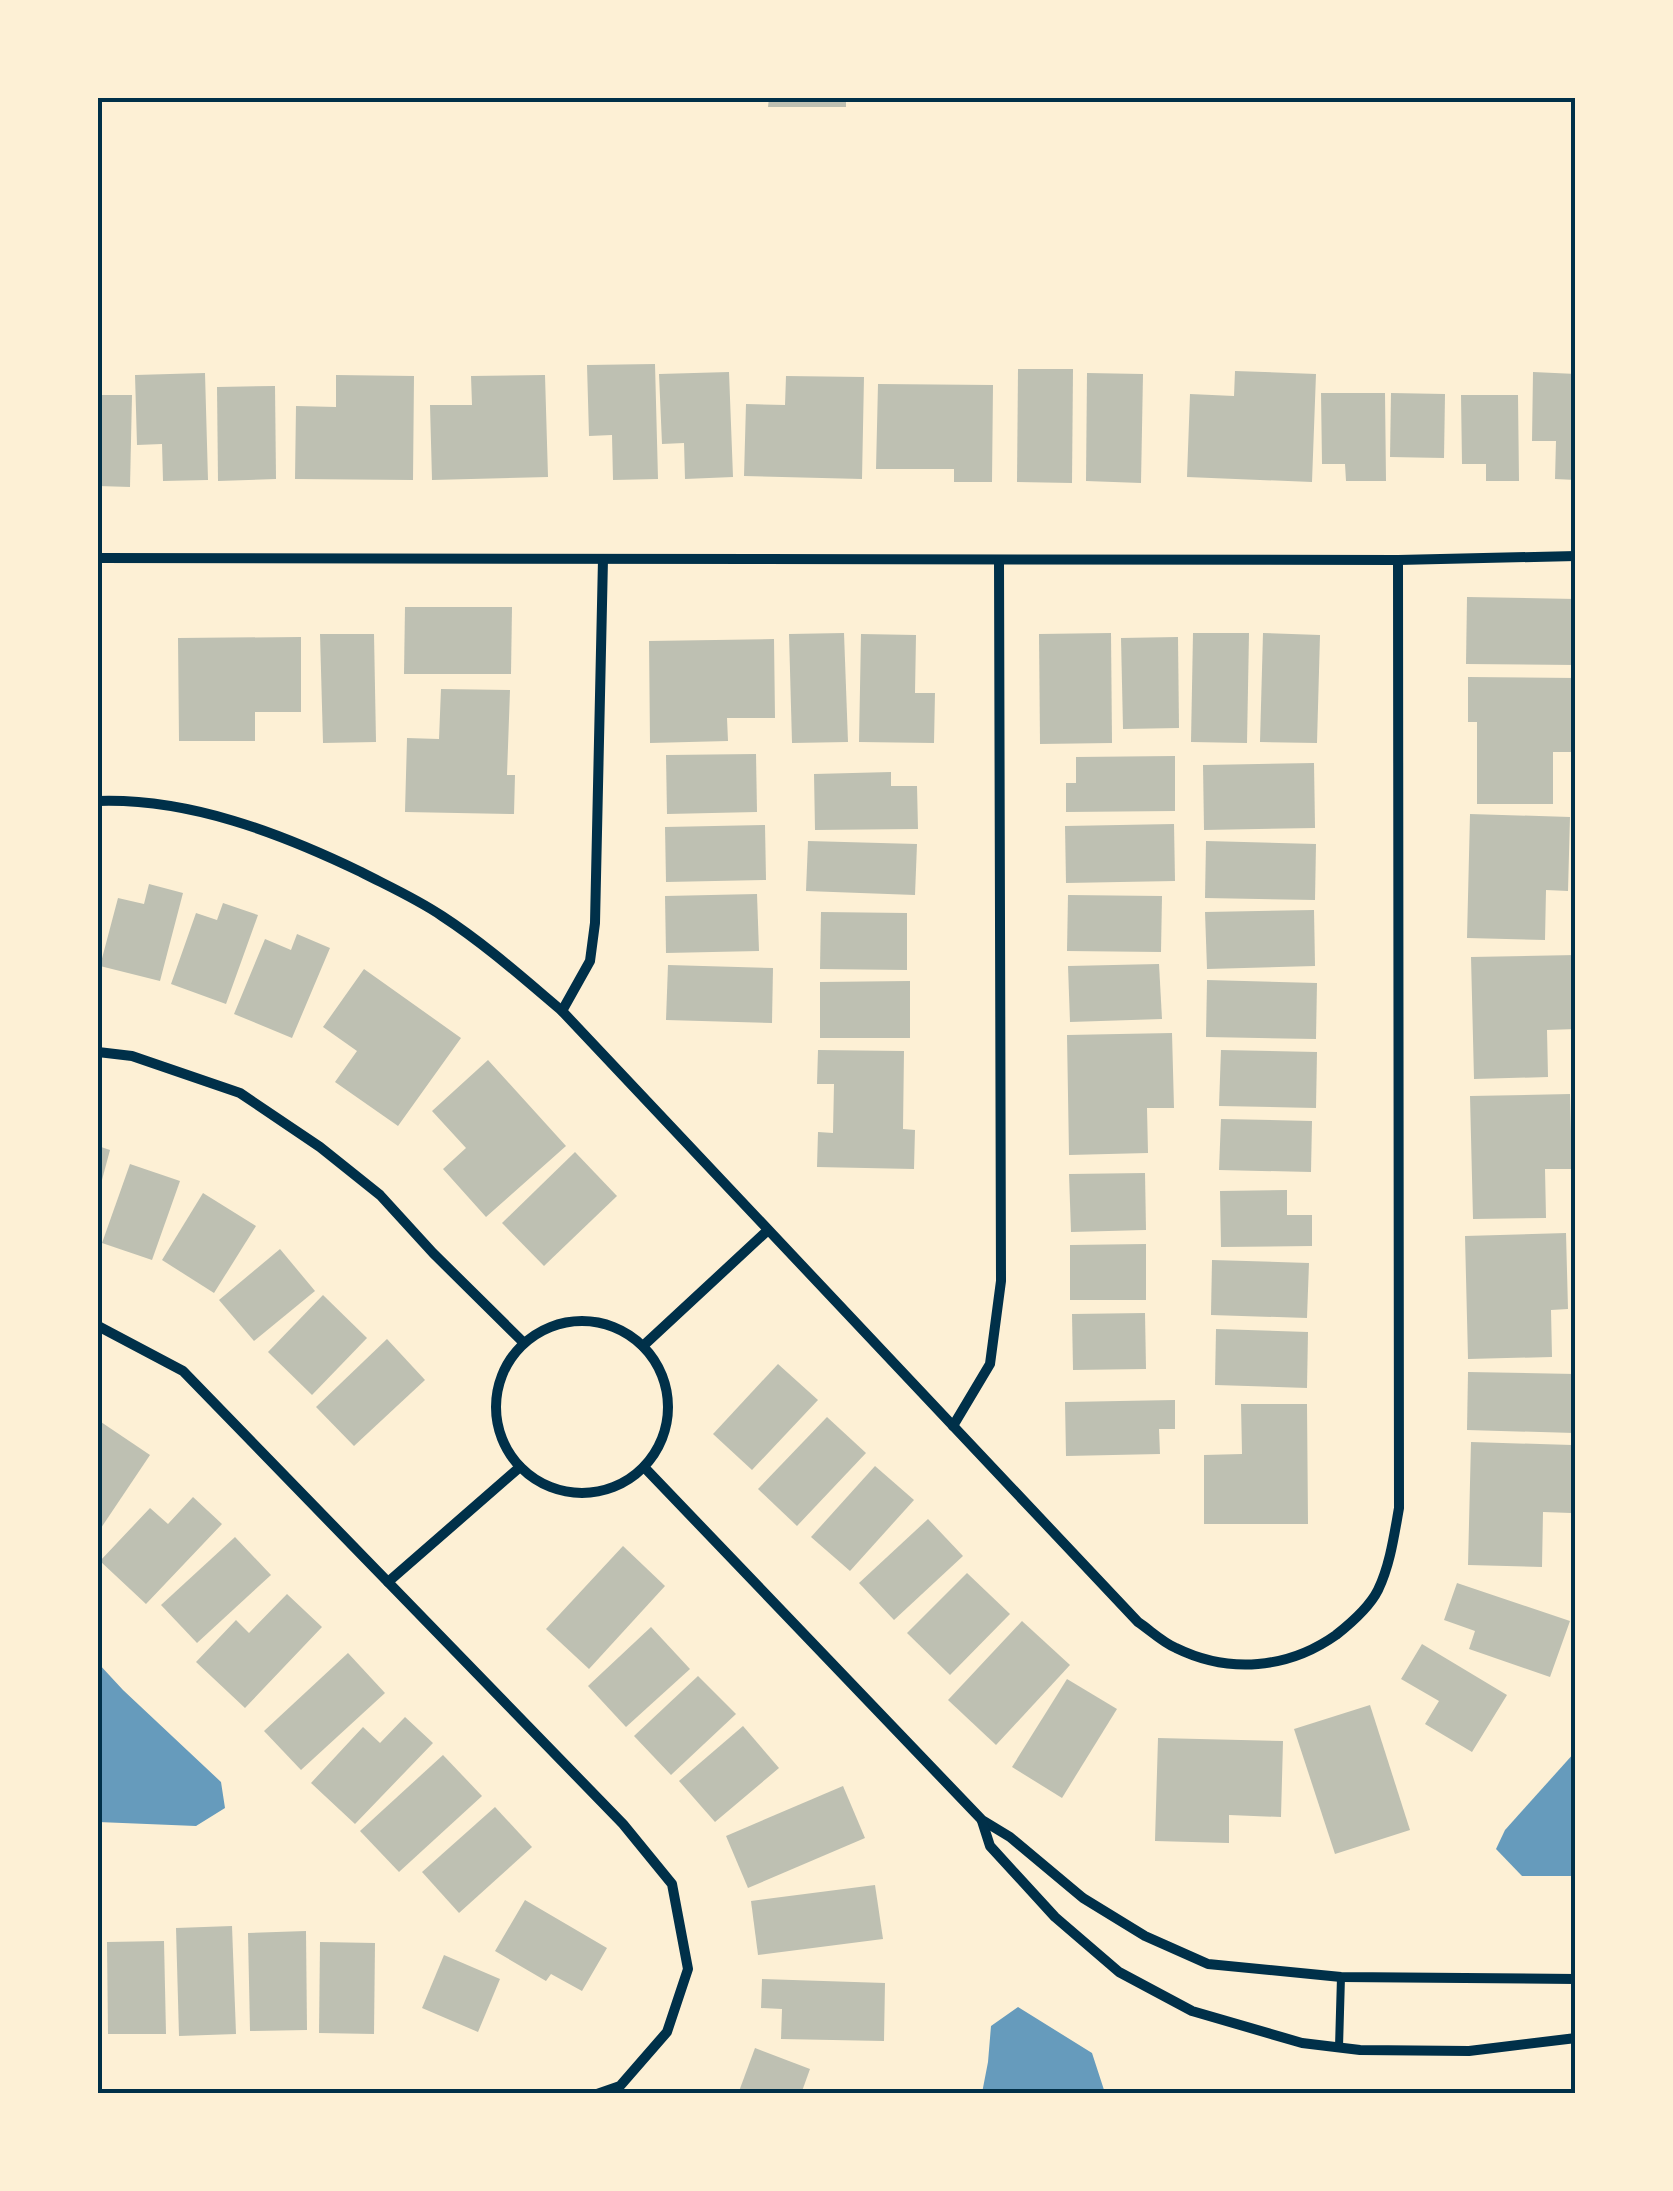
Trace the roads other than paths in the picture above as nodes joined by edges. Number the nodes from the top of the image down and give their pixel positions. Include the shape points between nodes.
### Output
1 (1576, 556) edge
2 (98, 558) edge
3 (602, 559) junction
4 (999, 560) junction
5 (1398, 560) junction
6 (98, 801) edge
7 (562, 1011) junction
8 (98, 1052) edge
9 (767, 1230) junction
10 (98, 1326) edge
11 (524, 1343) junction
12 (643, 1346) junction
13 (953, 1426) junction
14 (520, 1467) junction
15 (644, 1467) junction
16 (388, 1582) junction
17 (982, 1820) junction
18 (1341, 1977) junction
19 (1576, 1979) edge
20 (1576, 2038) edge
21 (1338, 2047) junction
22 (597, 2094) edge

1 - 5 street
2 - 3 street
3 - 4 street
3 - 7 street via 595,923 590,961
4 - 5 street
4 - 13 street via 1000,1281 990,1364
5 - 13 street via 1399,1508 1376,1594 1315,1650 1274,1664 1223,1664 1175,1648 1138,1622
6 - 7 street via 162,804 228,819 326,855 440,914
7 - 9 street
8 - 11 street via 132,1056 240,1093 320,1147 380,1194
9 - 12 street
9 - 13 street
10 - 16 street via 183,1371
11 - 12 street via 546,1329 598,1322
11 - 14 street via 497,1390 496,1418
12 - 15 street via 667,1393 667,1420
14 - 15 street via 568,1492 595,1492
14 - 16 street
15 - 17 street
16 - 22 street via 672,1884 688,1968 666,2032 620,2086
17 - 18 street via 1083,1898 1208,1964
17 - 21 street via 990,1846 1054,1917 1119,1972 1192,2011
18 - 19 street
18 - 21 lane
20 - 21 street via 1470,2051

